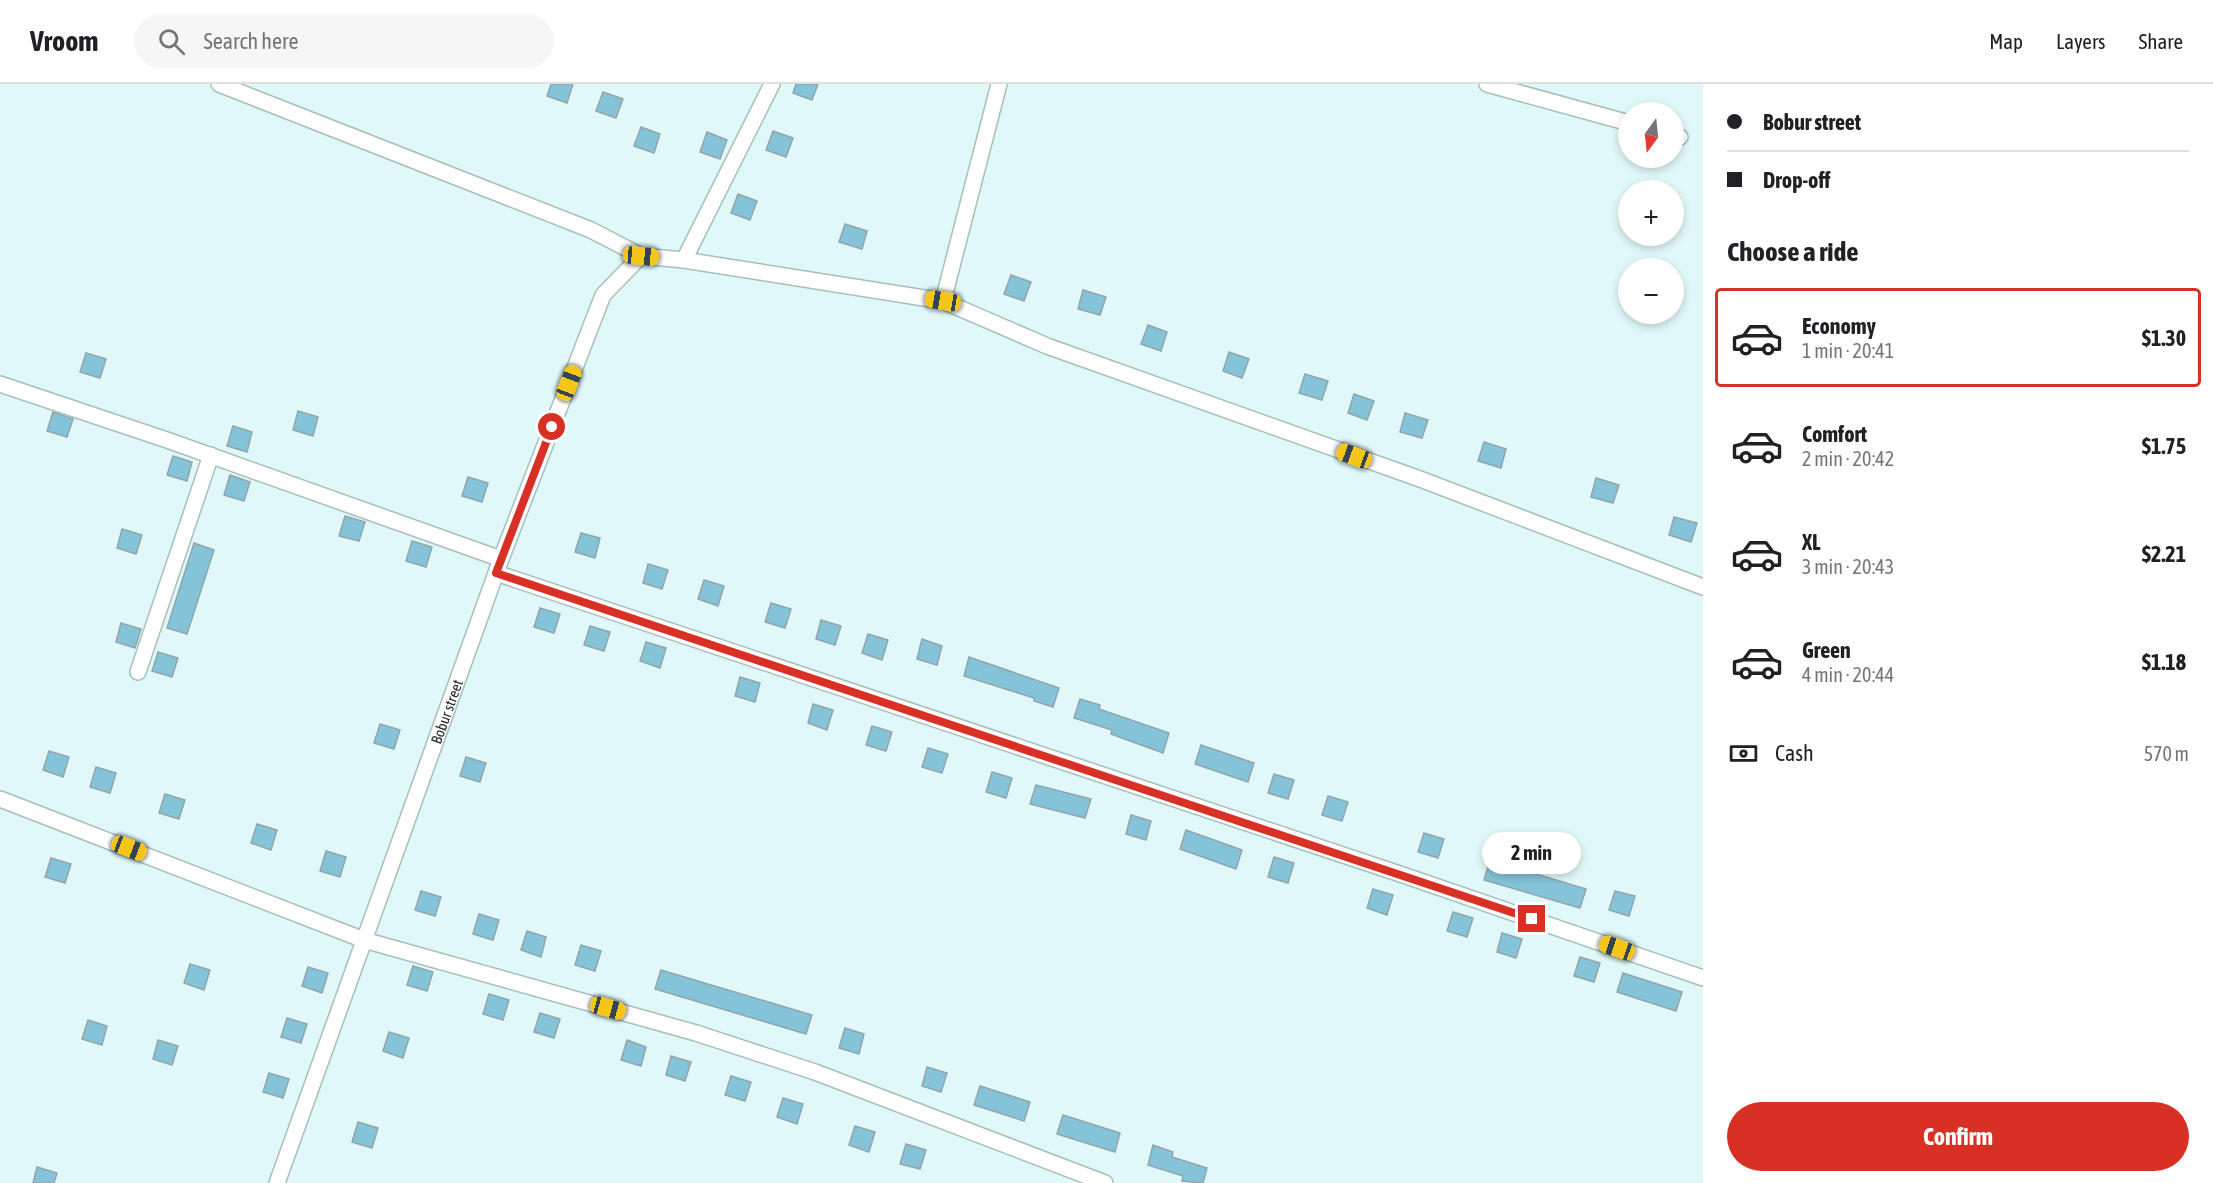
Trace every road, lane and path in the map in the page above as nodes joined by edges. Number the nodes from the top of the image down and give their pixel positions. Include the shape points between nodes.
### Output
1 (219, 84) edge
2 (772, 84) edge
3 (999, 84) edge
4 (1486, 84) edge
5 (1618, 120) edge
6 (641, 256) junction
7 (684, 260) junction
8 (943, 301) junction
9 (0, 384) edge
10 (211, 455) junction
11 (499, 566) junction
12 (1703, 587) edge
13 (138, 672) dead end
14 (0, 799) edge
15 (364, 940) junction
16 (1703, 978) edge
17 (277, 1183) edge
18 (1105, 1183) edge

1 - 6 street via 591,230
2 - 7 street
3 - 8 street
4 - 5 street
6 - 7 street
6 - 11 street, Bobur street via 603,295
7 - 8 street
8 - 12 street via 1047,346 1419,479
9 - 10 street
10 - 11 street
10 - 13 street
11 - 15 street, Bobur street
11 - 16 street
14 - 15 street
15 - 17 street, Bobur street
15 - 18 street via 696,1033 815,1072

